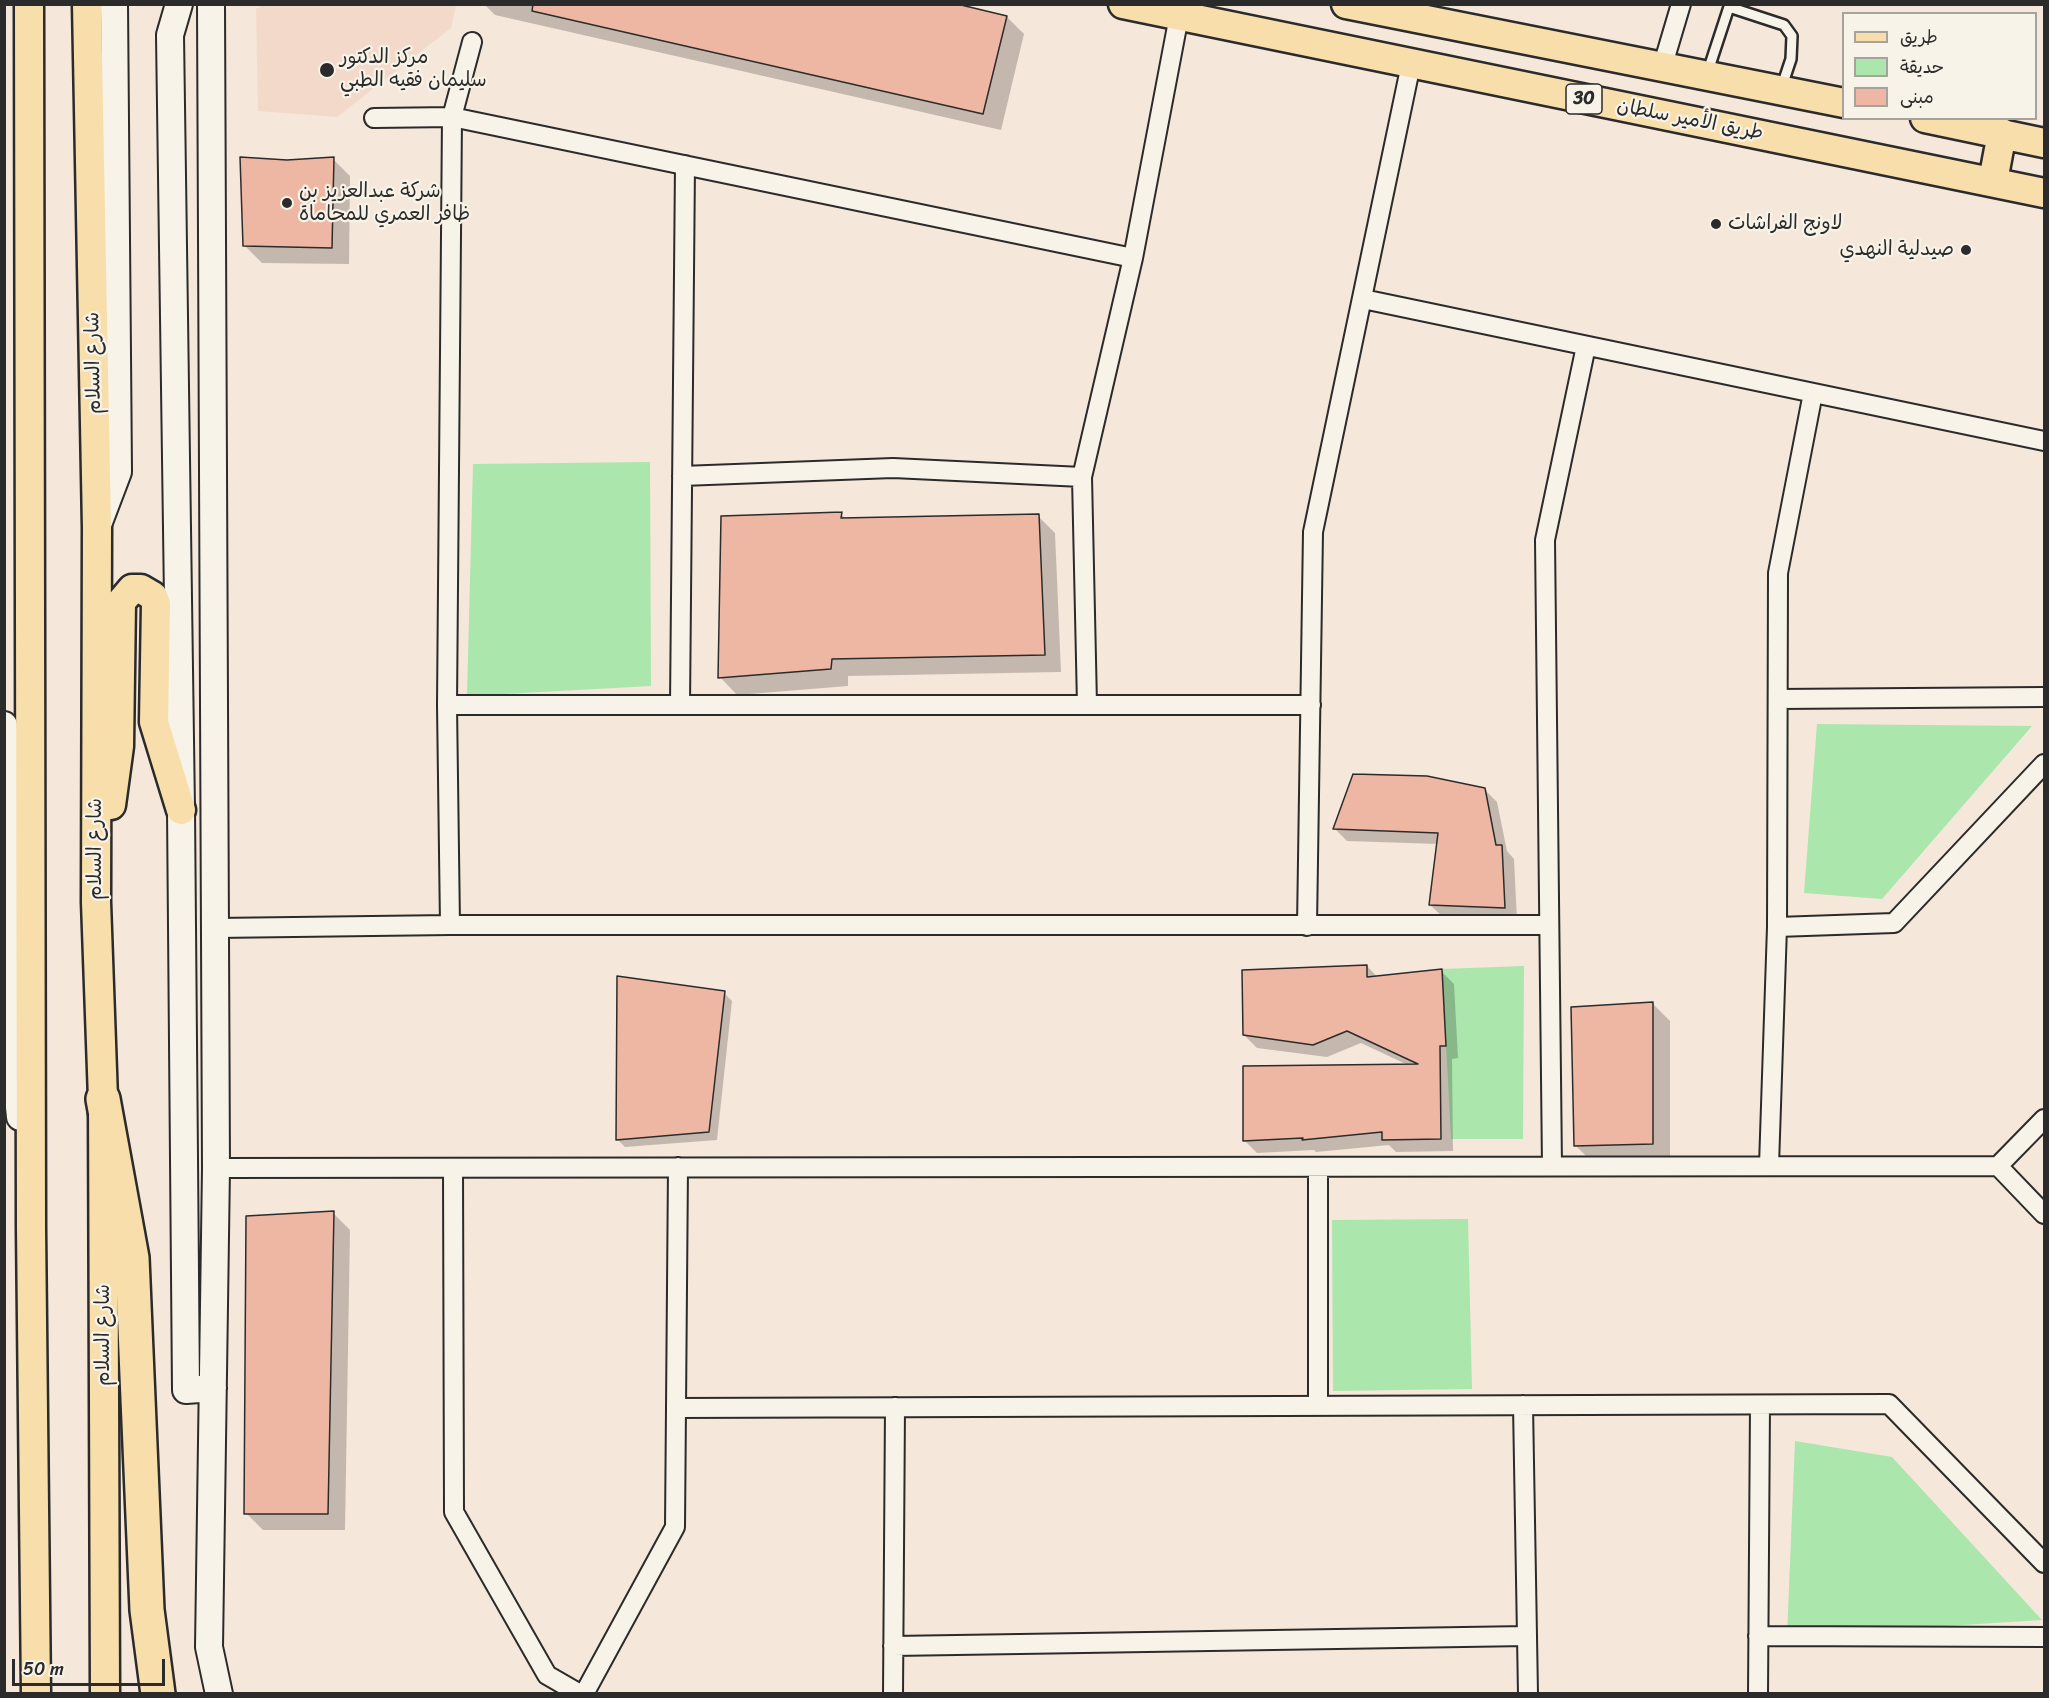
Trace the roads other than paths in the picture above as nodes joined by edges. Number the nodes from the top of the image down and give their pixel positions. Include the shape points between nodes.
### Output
1 (29, 4) edge
2 (87, 4) edge
3 (114, 4) edge
4 (178, 4) edge
5 (212, 4) edge
6 (1123, 4) edge
7 (1346, 4) edge
8 (1681, 4) edge
9 (1729, 6) edge
10 (1179, 16) junction
11 (472, 42) dead end
12 (1411, 64) junction
13 (1662, 68) junction
14 (1706, 76) junction
15 (1781, 91) junction
16 (1842, 103) edge
17 (452, 117) junction
18 (374, 118) dead end
19 (1935, 120) edge
20 (2002, 133) junction
21 (2044, 143) edge
22 (685, 165) junction
23 (1994, 181) junction
24 (2044, 193) edge
25 (1133, 258) junction
26 (1363, 300) junction
27 (1586, 346) junction
28 (1813, 393) junction
29 (2044, 441) edge
30 (682, 476) junction
31 (1082, 477) junction
32 (97, 528) junction
33 (2044, 697) edge
34 (1778, 699) junction
35 (447, 705) junction
36 (680, 705) junction
37 (1087, 705) junction
38 (1311, 705) junction
39 (4, 725) edge
40 (2044, 764) edge
41 (181, 810) junction
42 (96, 902) junction
43 (450, 925) junction
44 (1549, 925) junction
45 (1307, 926) junction
46 (1777, 927) junction
47 (216, 928) junction
48 (104, 1099) junction
49 (2044, 1119) edge
50 (1769, 1165) junction
51 (1552, 1166) junction
52 (1998, 1166) junction
53 (678, 1167) junction
54 (1318, 1167) junction
55 (216, 1168) junction
56 (453, 1168) junction
57 (2044, 1214) edge
58 (31, 1228) junction
59 (213, 1388) junction
60 (1523, 1405) junction
61 (1760, 1405) junction
62 (1318, 1406) junction
63 (895, 1407) junction
64 (676, 1408) junction
65 (2044, 1563) edge
66 (1527, 1636) junction
67 (1758, 1636) junction
68 (2044, 1637) edge
69 (893, 1646) junction
70 (36, 1694) edge
71 (105, 1694) edge
72 (158, 1694) edge
73 (219, 1694) edge
74 (582, 1694) edge
75 (893, 1694) edge
76 (1528, 1694) edge
77 (1758, 1694) edge

1 - 58 main road
2 - 32 main road, شارع السلام
3 - 32 main road via 118,472
4 - 41 main road via 170,35
5 - 47 main road
6 - 10 main road, طريق الأمير سلطان / 30
7 - 13 main road, 30
8 - 13 street
9 - 14 lane
9 - 15 lane via 1784,25 1792,36 1791,59
10 - 12 main road, طريق الأمير سلطان / 30
10 - 25 street
11 - 17 street
12 - 23 main road, طريق الأمير سلطان / 30
12 - 26 street
13 - 14 main road, 30
14 - 15 main road, 30
15 - 16 main road, 30
17 - 18 street
17 - 22 street
17 - 35 street
19 - 20 main road
20 - 21 main road
20 - 23 main road
22 - 25 street
22 - 30 street
23 - 24 main road, طريق الأمير سلطان / 30
25 - 31 street
26 - 27 street
26 - 38 street via 1313,532
27 - 28 street
27 - 44 street via 1545,540
28 - 29 street
28 - 34 street via 1778,573
30 - 31 street via 893,468
30 - 36 street
31 - 37 street
32 - 42 main road, شارع السلام
33 - 34 street
34 - 46 street
35 - 36 street
35 - 43 street
36 - 37 street
37 - 38 street
38 - 45 street
39 - 58 main road via 9,1011
40 - 46 street via 1894,923
41 - 42 main road via 154,722 156,604 153,596 132,589 121,602 119,746
41 - 59 main road via 186,1390
42 - 48 main road, شارع السلام
43 - 45 street
43 - 47 street
44 - 45 street
44 - 51 street
46 - 50 street
47 - 55 main road
48 - 71 main road, شارع السلام
48 - 72 highway via 132,1258 147,1610
49 - 52 street
50 - 51 street
50 - 52 street
51 - 54 street
52 - 57 street
53 - 54 street
53 - 56 street
53 - 64 street
54 - 62 street
55 - 56 street
55 - 59 main road
56 - 74 street via 454,1512 547,1675
58 - 70 main road
59 - 73 main road via 209,1647
60 - 61 street
60 - 62 street
60 - 66 street
61 - 65 street via 1889,1404
61 - 67 street
62 - 63 street
63 - 64 street
63 - 69 street
64 - 74 street via 675,1527
66 - 69 street
66 - 76 street
67 - 68 street
67 - 77 street
69 - 75 street

